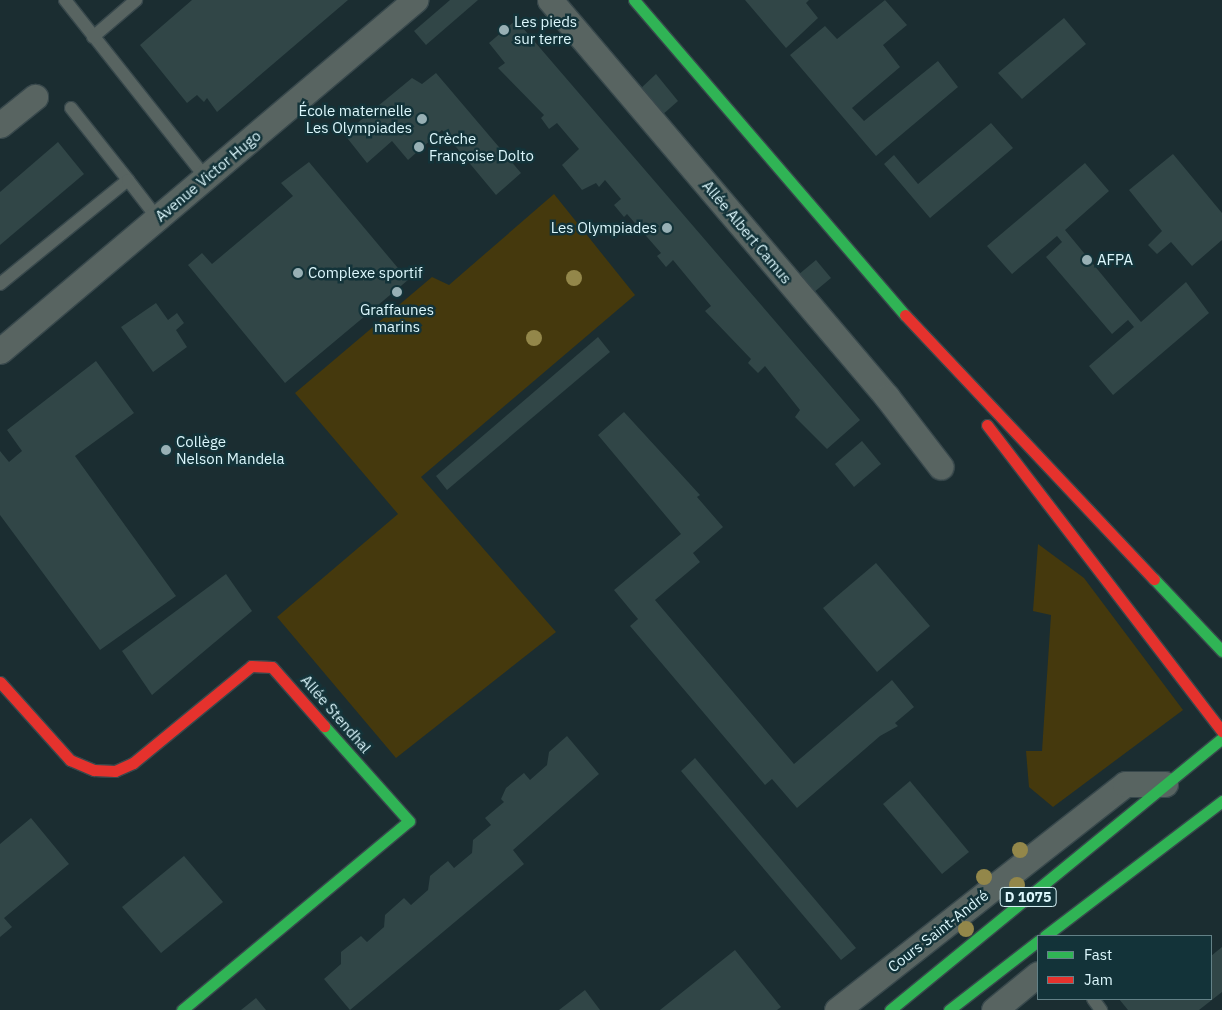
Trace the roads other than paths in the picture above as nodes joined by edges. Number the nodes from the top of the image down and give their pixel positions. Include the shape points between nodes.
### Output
1 (64, 0) edge
2 (136, 0) edge
3 (415, 0) edge
4 (550, 0) edge
5 (634, 0) edge
6 (92, 37) junction
7 (35, 97) dead end
8 (71, 108) dead end
9 (0, 125) edge
10 (206, 178) junction
11 (128, 180) junction
12 (158, 219) junction
13 (0, 284) edge
14 (900, 310) junction
15 (0, 351) edge
16 (940, 467) dead end
17 (1222, 651) edge
18 (0, 682) edge
19 (1222, 731) edge
20 (1222, 738) edge
21 (1165, 784) junction
22 (1222, 801) edge
23 (1046, 935) edge
24 (1037, 942) edge
25 (884, 959) junction
26 (1037, 975) edge
27 (931, 978) junction
28 (182, 1010) edge
29 (837, 1010) edge
30 (890, 1010) edge
31 (949, 1010) edge
32 (994, 1010) edge

1 - 6 lane
2 - 6 lane
3 - 10 street, Avenue Victor Hugo
4 - 16 street, Allée Albert Camus
5 - 14 main road
6 - 10 lane
7 - 9 street
8 - 11 lane
10 - 12 street, Avenue Victor Hugo
11 - 12 lane
11 - 13 lane
12 - 15 street, Avenue Victor Hugo
14 - 17 main road
14 - 19 main road
18 - 28 main road, Allée Stendhal via 70,760 94,770 115,771 133,764 240,672 251,666 272,667 409,821
20 - 21 main road, Cours Saint-André / D 1075
21 - 25 street, Cours Saint-André via 1126,784
21 - 27 main road, Cours Saint-André / D 1075
22 - 23 main road, D 1075
24 - 31 main road
25 - 27 street
25 - 29 street, Cours Saint-André
26 - 32 street
27 - 30 main road, Cours Saint-André / D 1075

